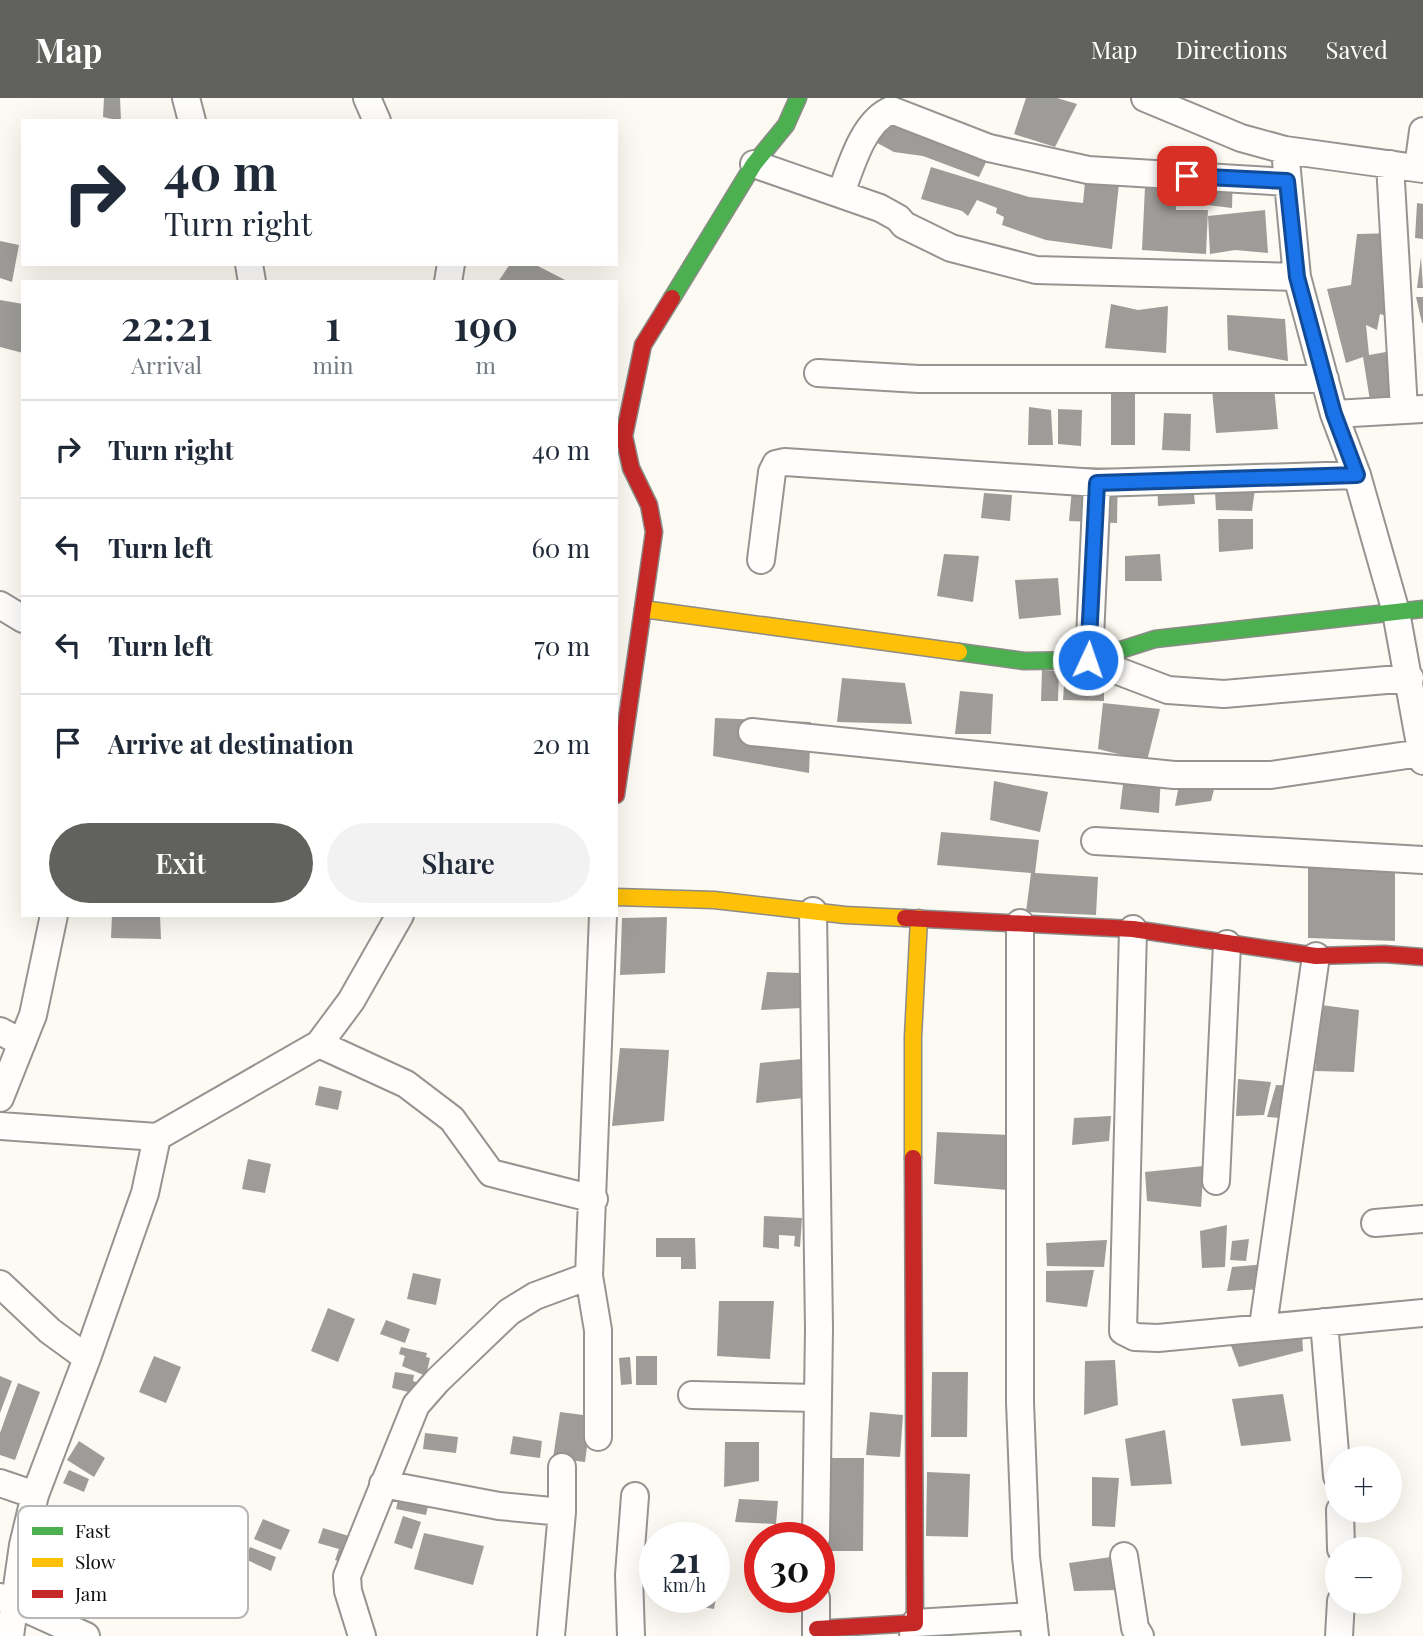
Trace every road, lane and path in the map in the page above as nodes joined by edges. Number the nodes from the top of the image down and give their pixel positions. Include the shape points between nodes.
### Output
1 (186, 98) edge
2 (367, 98) edge
3 (798, 98) edge
4 (1145, 98) edge
5 (191, 119) edge
6 (376, 119) edge
7 (1423, 131) edge
8 (1285, 150) junction
9 (754, 164) junction
10 (1390, 164) junction
11 (1420, 168) edge
12 (1287, 181) junction
13 (841, 193) junction
14 (1297, 277) junction
15 (818, 373) dead end
16 (1325, 379) junction
17 (1413, 410) edge
18 (1334, 414) junction
19 (1357, 475) junction
20 (1097, 483) junction
21 (761, 559) dead end
22 (0, 605) edge
23 (643, 609) junction
24 (1423, 609) edge
25 (1396, 612) junction
26 (21, 618) edge
27 (1088, 660) junction
28 (1410, 678) junction
29 (752, 732) dead end
30 (1422, 757) edge
31 (618, 781) edge
32 (1095, 841) dead end
33 (1423, 860) edge
34 (618, 897) edge
35 (813, 911) junction
36 (54, 917) edge
37 (399, 917) edge
38 (603, 917) edge
39 (919, 919) junction
40 (1020, 923) junction
41 (1133, 929) junction
42 (1227, 944) junction
43 (1316, 956) junction
44 (1423, 957) edge
45 (11, 1037) edge
46 (319, 1044) junction
47 (0, 1098) edge
48 (0, 1126) edge
49 (157, 1138) junction
50 (1216, 1181) dead end
51 (594, 1199) junction
52 (1423, 1219) edge
53 (1375, 1223) dead end
54 (589, 1276) junction
55 (0, 1284) edge
56 (1423, 1314) edge
57 (1324, 1322) junction
58 (1263, 1326) junction
59 (87, 1358) junction
60 (692, 1395) dead end
61 (816, 1398) junction
62 (598, 1437) dead end
63 (1334, 1446) edge
64 (562, 1467) dead end
65 (0, 1483) edge
66 (383, 1484) junction
67 (35, 1495) junction
68 (635, 1496) dead end
69 (32, 1506) edge
70 (562, 1513) junction
71 (816, 1522) edge
72 (1124, 1556) dead end
73 (18, 1559) edge
74 (7, 1600) edge
75 (817, 1613) edge
76 (1340, 1614) edge
77 (46, 1618) edge
78 (1034, 1626) edge
79 (914, 1630) edge
80 (817, 1632) edge
81 (10, 1636) edge
82 (86, 1636) edge
83 (362, 1636) edge
84 (551, 1636) edge
85 (631, 1636) edge
86 (1140, 1636) edge
87 (1339, 1636) edge

1 - 5 street
2 - 6 street
3 - 9 street via 786,125
4 - 8 street via 1241,138
7 - 11 street
8 - 10 street
8 - 12 street
9 - 13 street
9 - 23 street via 643,345 624,436 654,532
10 - 11 street
10 - 17 street
12 - 13 street via 1087,170 989,148 891,110 881,114 855,155
12 - 14 street
13 - 14 street via 880,208 951,248 1036,270
14 - 16 street
15 - 16 street via 919,379
16 - 18 street
17 - 18 street
18 - 19 street
19 - 20 street
19 - 25 street
20 - 21 street via 776,464
20 - 27 street
22 - 26 street
23 - 27 street via 1024,661
23 - 31 street
24 - 25 street
25 - 27 street via 1155,639
25 - 28 street
27 - 28 street via 1168,690 1213,693
28 - 30 street
29 - 30 street via 1174,775 1271,775
32 - 33 street
34 - 35 street via 714,900
35 - 39 street
35 - 61 street
36 - 45 street via 40,988
37 - 46 street via 351,1001
38 - 51 street
39 - 40 street
39 - 79 street via 913,1037
40 - 41 street
40 - 78 street via 1020,1402 1026,1557
41 - 42 street
41 - 58 street via 1123,1331 1135,1337 1158,1338
42 - 43 street
42 - 50 street
43 - 44 street
43 - 58 street
45 - 47 street
46 - 49 street
46 - 51 street via 406,1084 452,1119 491,1173
48 - 49 street
49 - 59 street via 136,1219
51 - 54 street
52 - 53 street
54 - 62 street via 598,1330
54 - 66 street via 536,1296 509,1312 437,1381 416,1405
55 - 59 street
56 - 57 street
57 - 58 street
57 - 63 street
59 - 67 street
60 - 61 street
61 - 71 street
64 - 70 street
65 - 67 street
66 - 70 street
66 - 83 street via 347,1576
67 - 69 street
68 - 85 street via 629,1575
70 - 84 street
72 - 86 street
73 - 74 street
74 - 81 street
75 - 80 street
76 - 87 street
77 - 82 street
78 - 79 street
79 - 80 street

